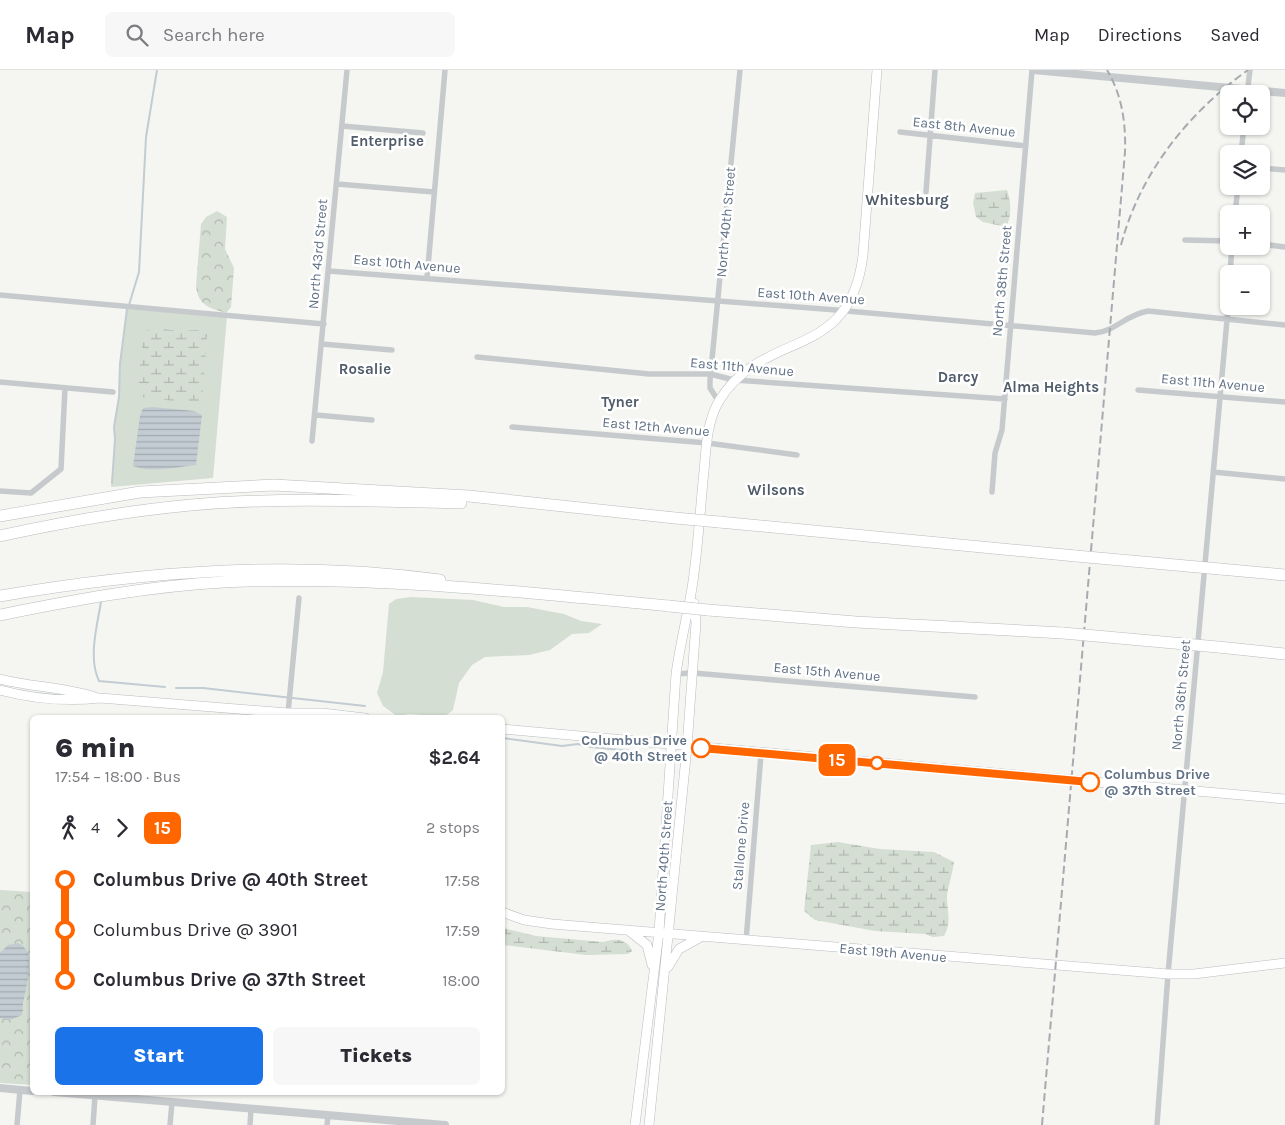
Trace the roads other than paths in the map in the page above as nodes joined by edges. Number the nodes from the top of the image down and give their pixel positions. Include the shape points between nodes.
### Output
1 (347, 70) edge
2 (445, 70) edge
3 (740, 70) edge
4 (877, 70) edge
5 (935, 70) edge
6 (1032, 70) edge
7 (1250, 70) edge
8 (1248, 85) edge
9 (1220, 89) edge
10 (1270, 93) edge
11 (1285, 93) edge
12 (342, 126) junction
13 (900, 132) dead end
14 (424, 133) dead end
15 (929, 135) junction
16 (1026, 146) junction
17 (1270, 169) edge
18 (1285, 170) edge
19 (337, 184) junction
20 (434, 192) junction
21 (926, 192) dead end
22 (1185, 240) dead end
23 (1220, 242) edge
24 (1270, 245) edge
25 (1285, 247) edge
26 (329, 270) junction
27 (427, 278) junction
28 (0, 296) edge
29 (718, 301) junction
30 (844, 310) junction
31 (1227, 315) edge
32 (1227, 320) junction
33 (324, 324) junction
34 (1011, 325) junction
35 (1285, 325) edge
36 (322, 344) junction
37 (392, 350) dead end
38 (477, 357) dead end
39 (710, 374) junction
40 (734, 380) junction
41 (0, 382) edge
42 (65, 388) junction
43 (1138, 390) dead end
44 (113, 392) dead end
45 (1220, 395) junction
46 (1005, 399) junction
47 (719, 402) junction
48 (1285, 402) edge
49 (316, 416) junction
50 (372, 420) dead end
51 (512, 427) dead end
52 (312, 441) dead end
53 (707, 443) junction
54 (797, 455) dead end
55 (1213, 472) junction
56 (1285, 479) edge
57 (0, 491) edge
58 (992, 492) dead end
59 (550, 505) junction
60 (0, 516) edge
61 (0, 536) edge
62 (1285, 576) edge
63 (692, 588) junction
64 (529, 593) junction
65 (0, 596) edge
66 (299, 598) dead end
67 (0, 615) edge
68 (1218, 646) junction
69 (1285, 649) edge
70 (1285, 654) edge
71 (692, 672) junction
72 (676, 674) junction
73 (0, 679) edge
74 (0, 690) edge
75 (0, 696) edge
76 (975, 697) dead end
77 (30, 698) junction
78 (100, 698) junction
79 (288, 713) junction
80 (296, 715) edge
81 (336, 715) edge
82 (505, 729) edge
83 (672, 744) junction
84 (687, 747) junction
85 (761, 754) junction
86 (1185, 790) junction
87 (1285, 799) edge
88 (505, 913) edge
89 (625, 929) junction
90 (659, 932) junction
91 (669, 933) junction
92 (704, 937) junction
93 (746, 941) junction
94 (1285, 963) edge
95 (654, 971) junction
96 (666, 972) junction
97 (1168, 974) junction
98 (0, 1088) edge
99 (20, 1090) junction
100 (30, 1091) edge
101 (86, 1095) edge
102 (96, 1096) junction
103 (172, 1102) junction
104 (251, 1109) junction
105 (328, 1116) junction
106 (403, 1124) edge
107 (17, 1125) edge
108 (94, 1125) edge
109 (170, 1125) edge
110 (250, 1125) edge
111 (327, 1125) edge
112 (445, 1125) edge
113 (635, 1125) edge
114 (648, 1125) edge
115 (1157, 1125) edge

1 - 12 street, North 43rd Street
2 - 20 street
3 - 29 street, North 40th Street
4 - 30 main road, North 40th Street via 861,270
5 - 15 street
6 - 9 street
6 - 16 street, North 38th Street
7 - 8 street
10 - 11 street
12 - 14 street
12 - 19 street, North 43rd Street
13 - 15 street, East 8th Avenue
15 - 16 street, East 8th Avenue
15 - 21 street
16 - 34 street, North 38th Street
17 - 18 street
19 - 20 street
19 - 26 street, North 43rd Street
20 - 27 street
22 - 23 street
24 - 25 street
26 - 27 street, East 10th Avenue
26 - 33 street, North 43rd Street
27 - 29 street, East 10th Avenue
28 - 33 street
29 - 30 street, East 10th Avenue
29 - 39 street, North 40th Street
30 - 34 street, East 10th Avenue
30 - 40 main road, North 40th Street via 819,335 750,366
31 - 32 street, North 36th Street
32 - 34 street, East 10th Avenue via 1148,312 1130,316 1109,331 1095,333
32 - 35 street, East 10th Avenue
32 - 45 street, North 36th Street
33 - 36 street, North 43rd Street
34 - 46 street, North 38th Street
36 - 37 street
36 - 49 street, North 43rd Street
38 - 39 street, East 11th Avenue via 649,374
39 - 40 street, East 11th Avenue
39 - 47 street via 710,388
40 - 46 street, East 11th Avenue
40 - 47 main road, North 40th Street
41 - 42 street
42 - 44 street
42 - 57 street via 61,469 31,493
43 - 45 street, East 11th Avenue
45 - 48 street, East 11th Avenue
45 - 55 street, North 36th Street
46 - 58 street, North 38th Street via 1002,433 995,452
47 - 53 main road, North 40th Street
49 - 50 street
49 - 52 street, North 43rd Street
51 - 53 street, East 12th Avenue
53 - 54 street, East 12th Avenue
53 - 63 main road, North 40th Street
55 - 56 street
55 - 86 street, North 36th Street
59 - 60 highway via 408,492 274,485 140,492
59 - 61 highway via 252,501 130,512 62,522
59 - 62 highway, bridge
63 - 71 main road, North 40th Street via 696,623
63 - 72 main road, North 40th Street
64 - 65 highway via 366,572 282,569 133,577
64 - 67 highway via 350,582 224,582 106,595
64 - 68 highway, bridge via 856,622 1063,633
66 - 79 street
68 - 69 highway
68 - 70 highway
71 - 72 street, East 15th Avenue
71 - 76 street, East 15th Avenue
71 - 84 main road, North 40th Street
72 - 83 main road, North 40th Street
73 - 78 main road
74 - 77 main road
75 - 77 main road
77 - 78 main road via 74,701
78 - 79 main road
79 - 80 main road
79 - 81 main road
82 - 83 main road
83 - 84 main road
83 - 90 main road, North 40th Street
84 - 85 main road
84 - 91 main road, North 40th Street
85 - 86 main road
85 - 93 street, Stallone Drive
86 - 87 main road
86 - 97 street, North 36th Street
88 - 89 main road, East 19th Avenue via 538,922
89 - 90 main road, East 19th Avenue
89 - 95 main road via 647,945
90 - 91 main road, East 19th Avenue
90 - 95 main road, North 40th Street
91 - 92 main road, East 19th Avenue
91 - 96 main road, North 40th Street
92 - 93 main road, East 19th Avenue
92 - 96 main road via 679,949
93 - 97 main road, East 19th Avenue
94 - 97 main road, East 19th Avenue
95 - 113 main road, North 40th Street
96 - 114 main road, North 40th Street
97 - 115 street, North 36th Street
98 - 99 street
99 - 100 street
99 - 107 street
101 - 102 street
102 - 103 street
102 - 108 street
103 - 104 street
103 - 109 street
104 - 105 street
104 - 110 street
105 - 106 street
105 - 111 street
106 - 112 street

